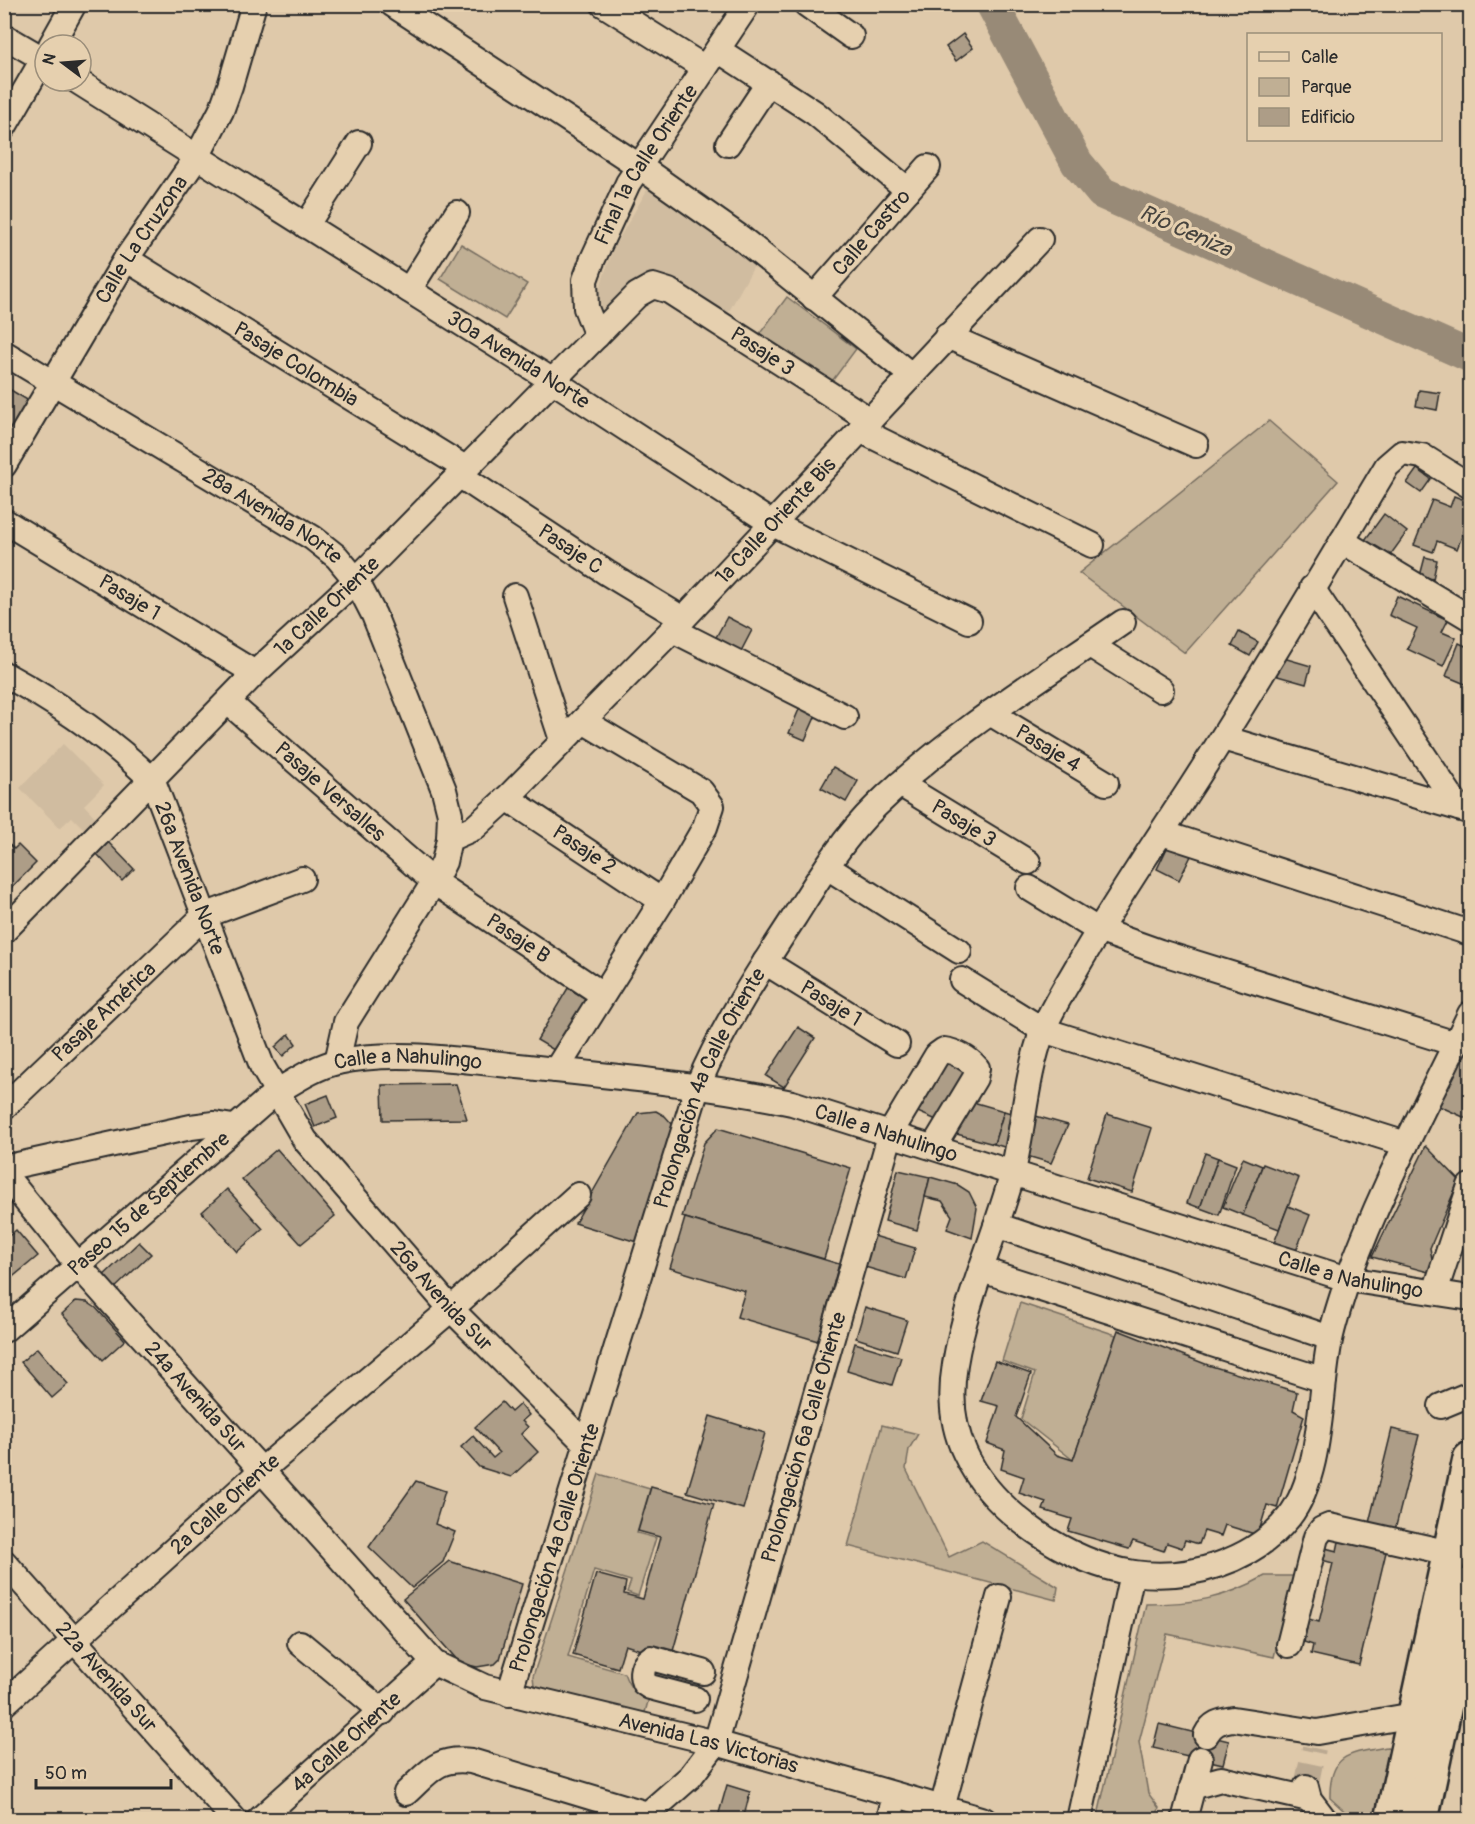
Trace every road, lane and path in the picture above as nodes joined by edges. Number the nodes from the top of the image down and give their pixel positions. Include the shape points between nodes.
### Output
1 (74, 4) edge
2 (254, 4) edge
3 (392, 4) edge
4 (603, 4) edge
5 (748, 4) edge
6 (806, 4) edge
7 (58, 33) edge
8 (4, 36) edge
9 (851, 36) dead end
10 (33, 49) edge
11 (712, 59) junction
12 (33, 77) edge
13 (769, 82) junction
14 (93, 91) edge
15 (4, 127) edge
16 (359, 143) dead end
17 (728, 144) dead end
18 (197, 157) junction
19 (639, 166) junction
20 (928, 167) dead end
21 (908, 190) junction
22 (457, 213) dead end
23 (306, 225) junction
24 (1040, 239) dead end
25 (126, 259) junction
26 (653, 286) joint
27 (408, 290) junction
28 (814, 298) junction
29 (597, 336) junction
30 (947, 336) junction
31 (4, 353) edge
32 (911, 375) junction
33 (553, 381) junction
34 (53, 382) junction
35 (865, 425) junction
36 (1196, 446) dead end
37 (4, 465) edge
38 (462, 471) junction
39 (1470, 486) edge
40 (4, 521) edge
41 (773, 524) junction
42 (1342, 541) junction
43 (1092, 545) dead end
44 (356, 580) junction
45 (1312, 588) junction
46 (515, 596) dead end
47 (1470, 618) edge
48 (969, 621) dead end
49 (1123, 622) dead end
50 (678, 624) junction
51 (1090, 645) junction
52 (4, 674) edge
53 (255, 674) junction
54 (1161, 690) dead end
55 (228, 702) junction
56 (990, 713) junction
57 (845, 717) dead end
58 (582, 721) junction
59 (1223, 738) junction
60 (562, 740) junction
61 (153, 781) junction
62 (1106, 783) dead end
63 (900, 784) junction
64 (507, 798) junction
65 (1465, 810) edge
66 (1162, 832) junction
67 (449, 839) junction
68 (1028, 862) dead end
69 (827, 867) junction
70 (302, 879) dead end
71 (434, 882) junction
72 (1029, 888) dead end
73 (662, 901) junction
74 (204, 916) junction
75 (1098, 930) junction
76 (4, 931) edge
77 (1470, 933) edge
78 (959, 951) dead end
79 (765, 962) junction
80 (962, 980) dead end
81 (602, 994) junction
82 (1470, 1014) edge
83 (1043, 1030) junction
84 (897, 1044) dead end
85 (1456, 1044) junction
86 (338, 1062) junction
87 (556, 1070) junction
88 (698, 1085) junction
89 (286, 1086) junction
90 (4, 1107) edge
91 (233, 1127) junction
92 (891, 1132) junction
93 (305, 1140) joint
94 (1406, 1144) junction
95 (934, 1146) junction
96 (4, 1168) edge
97 (4, 1174) edge
98 (1012, 1174) junction
99 (1470, 1186) edge
100 (578, 1195) dead end
101 (996, 1225) junction
102 (78, 1265) junction
103 (982, 1270) junction
104 (1348, 1279) junction
105 (1435, 1292) junction
106 (1469, 1296) edge
107 (451, 1309) junction
108 (4, 1330) edge
109 (1330, 1338) junction
110 (1324, 1380) junction
111 (1470, 1394) edge
112 (1441, 1406) dead end
113 (585, 1443) junction
114 (1470, 1459) edge
115 (262, 1470) junction
116 (1450, 1553) junction
117 (4, 1562) edge
118 (1132, 1573) junction
119 (1470, 1585) edge
120 (999, 1597) dead end
121 (75, 1640) junction
122 (300, 1644) dead end
123 (1290, 1645) dead end
124 (435, 1663) junction
125 (703, 1672) dead end
126 (509, 1694) junction
127 (695, 1699) dead end
128 (4, 1704) edge
129 (382, 1712) junction
130 (1414, 1715) junction
131 (1206, 1735) dead end
132 (716, 1743) junction
133 (1200, 1759) dead end
134 (1192, 1787) junction
135 (406, 1793) dead end
136 (895, 1795) junction
137 (942, 1808) junction
138 (644, 1817) edge
139 (235, 1820) edge
140 (259, 1820) edge
141 (889, 1820) edge
142 (984, 1820) edge
143 (1079, 1820) edge
144 (1184, 1820) edge
145 (1325, 1820) edge
146 (1392, 1820) edge
147 (1421, 1820) edge

1 - 7 street
2 - 18 street, Calle La Cruzona via 231,86
3 - 19 street
4 - 11 street
5 - 11 street, Final 1a Calle Oriente
6 - 9 street
8 - 10 street
11 - 13 street
11 - 19 street, Final 1a Calle Oriente
12 - 15 street
13 - 17 street
13 - 21 street via 815,113
14 - 18 street, 30a Avenida Norte
16 - 23 street
18 - 23 street, 30a Avenida Norte
18 - 25 street, Calle La Cruzona
19 - 28 street via 741,238
19 - 29 street, Final 1a Calle Oriente via 585,280 586,308
20 - 21 street, Calle Castro
21 - 28 street, Calle Castro
22 - 27 street
23 - 27 street, 30a Avenida Norte
24 - 30 street, 1a Calle Oriente Bis
25 - 34 street, Calle La Cruzona
25 - 38 street, Pasaje Colombia
26 - 29 street, 1a Calle Oriente via 637,295
26 - 35 street, Pasaje 3 via 669,291
27 - 33 street, 30a Avenida Norte
28 - 32 street
29 - 33 street, 1a Calle Oriente
30 - 32 street, 1a Calle Oriente Bis
30 - 36 street
31 - 34 street, 28a Avenida Norte
32 - 35 street, 1a Calle Oriente Bis
33 - 38 street, 1a Calle Oriente
33 - 41 street, 30a Avenida Norte
34 - 37 street, Calle La Cruzona
34 - 44 street, 28a Avenida Norte via 313,538 337,557
35 - 41 street, 1a Calle Oriente Bis
35 - 43 street, Pasaje 3
38 - 44 street, 1a Calle Oriente
38 - 50 street, Pasaje C
39 - 42 street via 1422,456 1402,453 1387,466
40 - 53 street, Pasaje 1
41 - 48 street, 30a Avenida Norte
41 - 50 street, 1a Calle Oriente Bis
42 - 45 street
42 - 47 street
44 - 53 street, 1a Calle Oriente
44 - 67 street, 28a Avenida Norte via 374,615 444,790 450,814
45 - 59 street
45 - 65 street
46 - 60 street
49 - 51 street, Prolongación 4a Calle Oriente
50 - 57 street, Pasaje C
50 - 58 street, 1a Calle Oriente Bis
51 - 54 street
51 - 56 street, Prolongación 4a Calle Oriente
52 - 61 street, 26a Avenida Norte via 43,695 130,758
53 - 55 street, 1a Calle Oriente
55 - 61 street, 1a Calle Oriente
55 - 71 street, Pasaje Versalles
56 - 62 street, Pasaje 4
56 - 63 street, Prolongación 4a Calle Oriente
58 - 60 street, 1a Calle Oriente Bis
58 - 73 street via 701,791 712,806 705,827
59 - 65 street
59 - 66 street
60 - 64 street, 1a Calle Oriente Bis
61 - 74 street, 26a Avenida Norte
61 - 76 street, 1a Calle Oriente
63 - 68 street, Pasaje 3
63 - 69 street, Prolongación 4a Calle Oriente via 853,831
64 - 67 street, 1a Calle Oriente Bis via 474,828
64 - 73 street, Pasaje 2
66 - 75 street
66 - 77 street
67 - 71 street, 28a Avenida Norte
69 - 78 street
69 - 79 street, Prolongación 4a Calle Oriente
70 - 74 street
71 - 81 street, Pasaje B
71 - 86 street, 28a Avenida Norte via 346,1022
72 - 75 street
73 - 81 street
74 - 89 street, 26a Avenida Norte via 262,1066
74 - 90 street, Pasaje América
75 - 83 street
75 - 85 street
79 - 84 street, Pasaje 1
79 - 88 street, Prolongación 4a Calle Oriente via 729,1018
80 - 83 street
81 - 87 street
82 - 85 street
83 - 94 street
83 - 98 street
85 - 94 street
86 - 87 street, Calle a Nahulingo via 388,1057
86 - 89 street, Calle a Nahulingo via 317,1068
87 - 88 street, Calle a Nahulingo
88 - 92 street, Calle a Nahulingo via 792,1102
88 - 113 street, Prolongación 4a Calle Oriente
89 - 91 street, Paseo 15 de Septiembre
89 - 93 street, 26a Avenida Norte
91 - 96 street via 191,1127
91 - 102 street, Paseo 15 de Septiembre
92 - 95 street, Calle a Nahulingo
92 - 95 street, Prolongación 6a Calle Oriente via 937,1055 944,1050 955,1052 977,1068 975,1078
92 - 132 street, Prolongación 6a Calle Oriente
93 - 107 street, 26a Avenida Sur
94 - 104 street
95 - 98 street, Calle a Nahulingo
97 - 102 street, 24a Avenida Sur
98 - 101 street
98 - 104 street, Calle a Nahulingo
99 - 105 street
100 - 107 street, 2a Calle Oriente
101 - 103 street
101 - 109 street
102 - 108 street, Paseo 15 de Septiembre
102 - 115 street, 24a Avenida Sur
103 - 110 street
103 - 118 street via 954,1373 952,1404 966,1456 987,1486 1033,1531 1097,1563
104 - 105 street, Calle a Nahulingo
104 - 109 street
105 - 106 street, Calle a Nahulingo
107 - 113 street, 26a Avenida Sur
107 - 115 street, 2a Calle Oriente
109 - 110 street
110 - 118 street via 1311,1467 1293,1513 1263,1545 1236,1560 1204,1568
111 - 112 street
113 - 126 street, Prolongación 4a Calle Oriente
114 - 116 highway
115 - 121 street, 2a Calle Oriente
115 - 124 street, 24a Avenida Sur
116 - 123 street via 1329,1526 1322,1528 1316,1537
116 - 130 highway
117 - 121 street, 22a Avenida Sur
118 - 143 street
119 - 147 highway
120 - 137 street
121 - 128 street, 2a Calle Oriente
121 - 139 street, 22a Avenida Sur
122 - 129 street
124 - 126 street, Avenida Las Victorias via 460,1677
124 - 129 street, 4a Calle Oriente
125 - 127 street via 651,1658 642,1670 644,1683 650,1687
126 - 132 street, Avenida Las Victorias
129 - 140 street, 4a Calle Oriente
130 - 131 street via 1315,1740 1233,1719 1220,1720
130 - 146 highway
132 - 136 street, Avenida Las Victorias
132 - 138 street via 690,1777
133 - 134 street
134 - 144 street
134 - 145 street via 1221,1779 1307,1793
135 - 138 street via 432,1768 451,1759 471,1761
136 - 137 street, Avenida Las Victorias
136 - 141 street
137 - 142 street, Avenida Las Victorias

